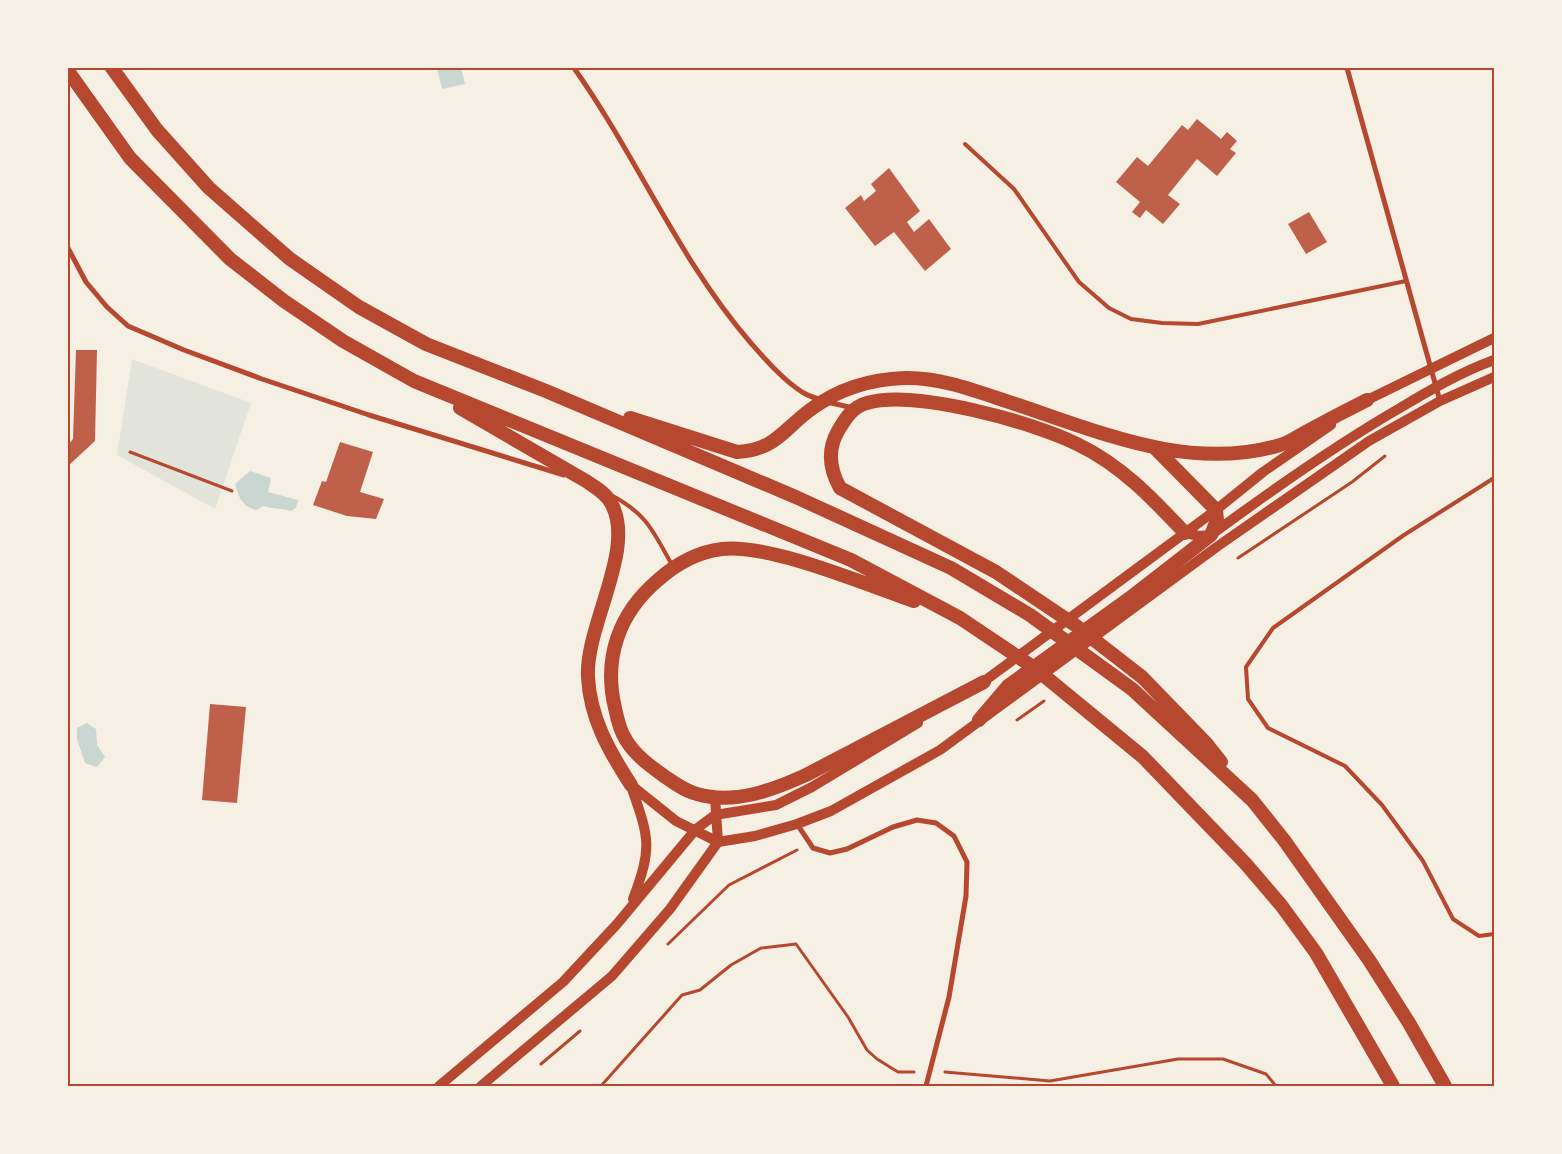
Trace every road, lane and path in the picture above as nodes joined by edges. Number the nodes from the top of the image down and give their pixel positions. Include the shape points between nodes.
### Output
1 (112, 68) edge
2 (574, 68) edge
3 (1347, 68) edge
4 (68, 71) edge
5 (965, 144) dead end
6 (68, 248) edge
7 (1406, 281) junction
8 (1494, 338) edge
9 (1494, 360) edge
10 (1430, 368) junction
11 (1494, 376) edge
12 (414, 381) junction
13 (1436, 387) junction
14 (546, 391) junction
15 (1366, 400) junction
16 (825, 401) junction
17 (1440, 402) junction
18 (856, 409) junction
19 (1155, 448) junction
20 (130, 452) dead end
21 (1494, 478) edge
22 (586, 481) junction
23 (232, 491) dead end
24 (1216, 510) junction
25 (1185, 533) junction
26 (1211, 535) junction
27 (674, 566) junction
28 (960, 618) junction
29 (984, 682) junction
30 (979, 720) junction
31 (631, 785) junction
32 (715, 797) junction
33 (1252, 800) junction
34 (715, 815) junction
35 (797, 824) junction
36 (696, 829) junction
37 (718, 842) junction
38 (810, 844) junction
39 (631, 905) junction
40 (1494, 934) edge
41 (662, 950) dead end
42 (585, 1025) dead end
43 (535, 1069) dead end
44 (930, 1071) junction
45 (439, 1086) edge
46 (481, 1086) edge
47 (601, 1086) edge
48 (926, 1086) edge
49 (1276, 1086) edge
50 (1393, 1086) edge
51 (1445, 1086) edge

1 - 14 highway via 157,130 208,188 290,259 359,307 426,344
2 - 16 street via 604,111 652,198 721,309 767,361 802,392
3 - 7 street
4 - 12 highway via 130,158 230,259 343,341
5 - 7 lane via 1014,189 1080,282 1109,308 1131,319 1162,324 1198,324
6 - 22 street via 86,282 128,326 262,379
7 - 10 street
8 - 10 main road
9 - 13 main road
10 - 13 street
10 - 15 main road
11 - 17 main road
12 - 22 highway
12 - 28 highway via 851,560
13 - 17 street
13 - 26 main road via 1368,426
14 - 16 highway via 737,452 755,451 770,444
14 - 33 highway via 883,535 951,568 1030,615 1132,689
15 - 19 highway via 1281,445 1246,453 1217,455
15 - 24 main road via 1263,472
16 - 18 street
16 - 19 highway via 858,385 882,380 908,378 933,381
17 - 30 main road via 1369,441
18 - 25 highway via 865,403 884,400 939,403 1016,422 1076,443 1115,464
18 - 33 highway via 847,415 835,436 831,452 832,472 840,488 996,572 1075,625 1142,677 1206,743
19 - 24 highway
20 - 23 path
21 - 40 lane via 1404,535 1273,628 1246,667 1248,699 1268,728 1345,766 1382,806 1423,861 1453,918 1479,936
22 - 27 lane via 631,506 642,516
22 - 31 highway via 603,492 612,503 618,531 618,551 590,654 591,705 613,758
24 - 25 main road
24 - 26 highway
25 - 26 main road
25 - 29 main road
26 - 30 highway via 1008,686
27 - 28 highway via 721,549 748,549 785,557
27 - 32 highway via 652,584 622,626 612,651 610,677 613,698 625,739 639,756 674,784 696,794
28 - 50 highway via 1036,669 1143,757 1245,863 1316,954
29 - 32 highway via 777,788 754,794
29 - 34 main road via 820,783 783,801
30 - 35 main road via 940,750 831,811
31 - 36 main road via 676,821
31 - 39 main road via 645,827 648,849 646,867
32 - 34 main road
33 - 51 highway via 1369,960
34 - 36 main road
34 - 37 main road
35 - 37 main road
35 - 38 street
36 - 37 main road
36 - 39 main road
37 - 46 main road via 670,909 612,976
38 - 41 path via 729,885
38 - 44 street via 830,853 916,820 936,823 954,836 967,862 966,896 950,997
39 - 45 main road via 563,982
42 - 43 path
44 - 47 path via 898,1072 867,1050 848,1017 796,944 761,948 700,990 682,995
44 - 48 street
44 - 49 path via 1050,1081 1178,1059 1223,1059 1266,1074

